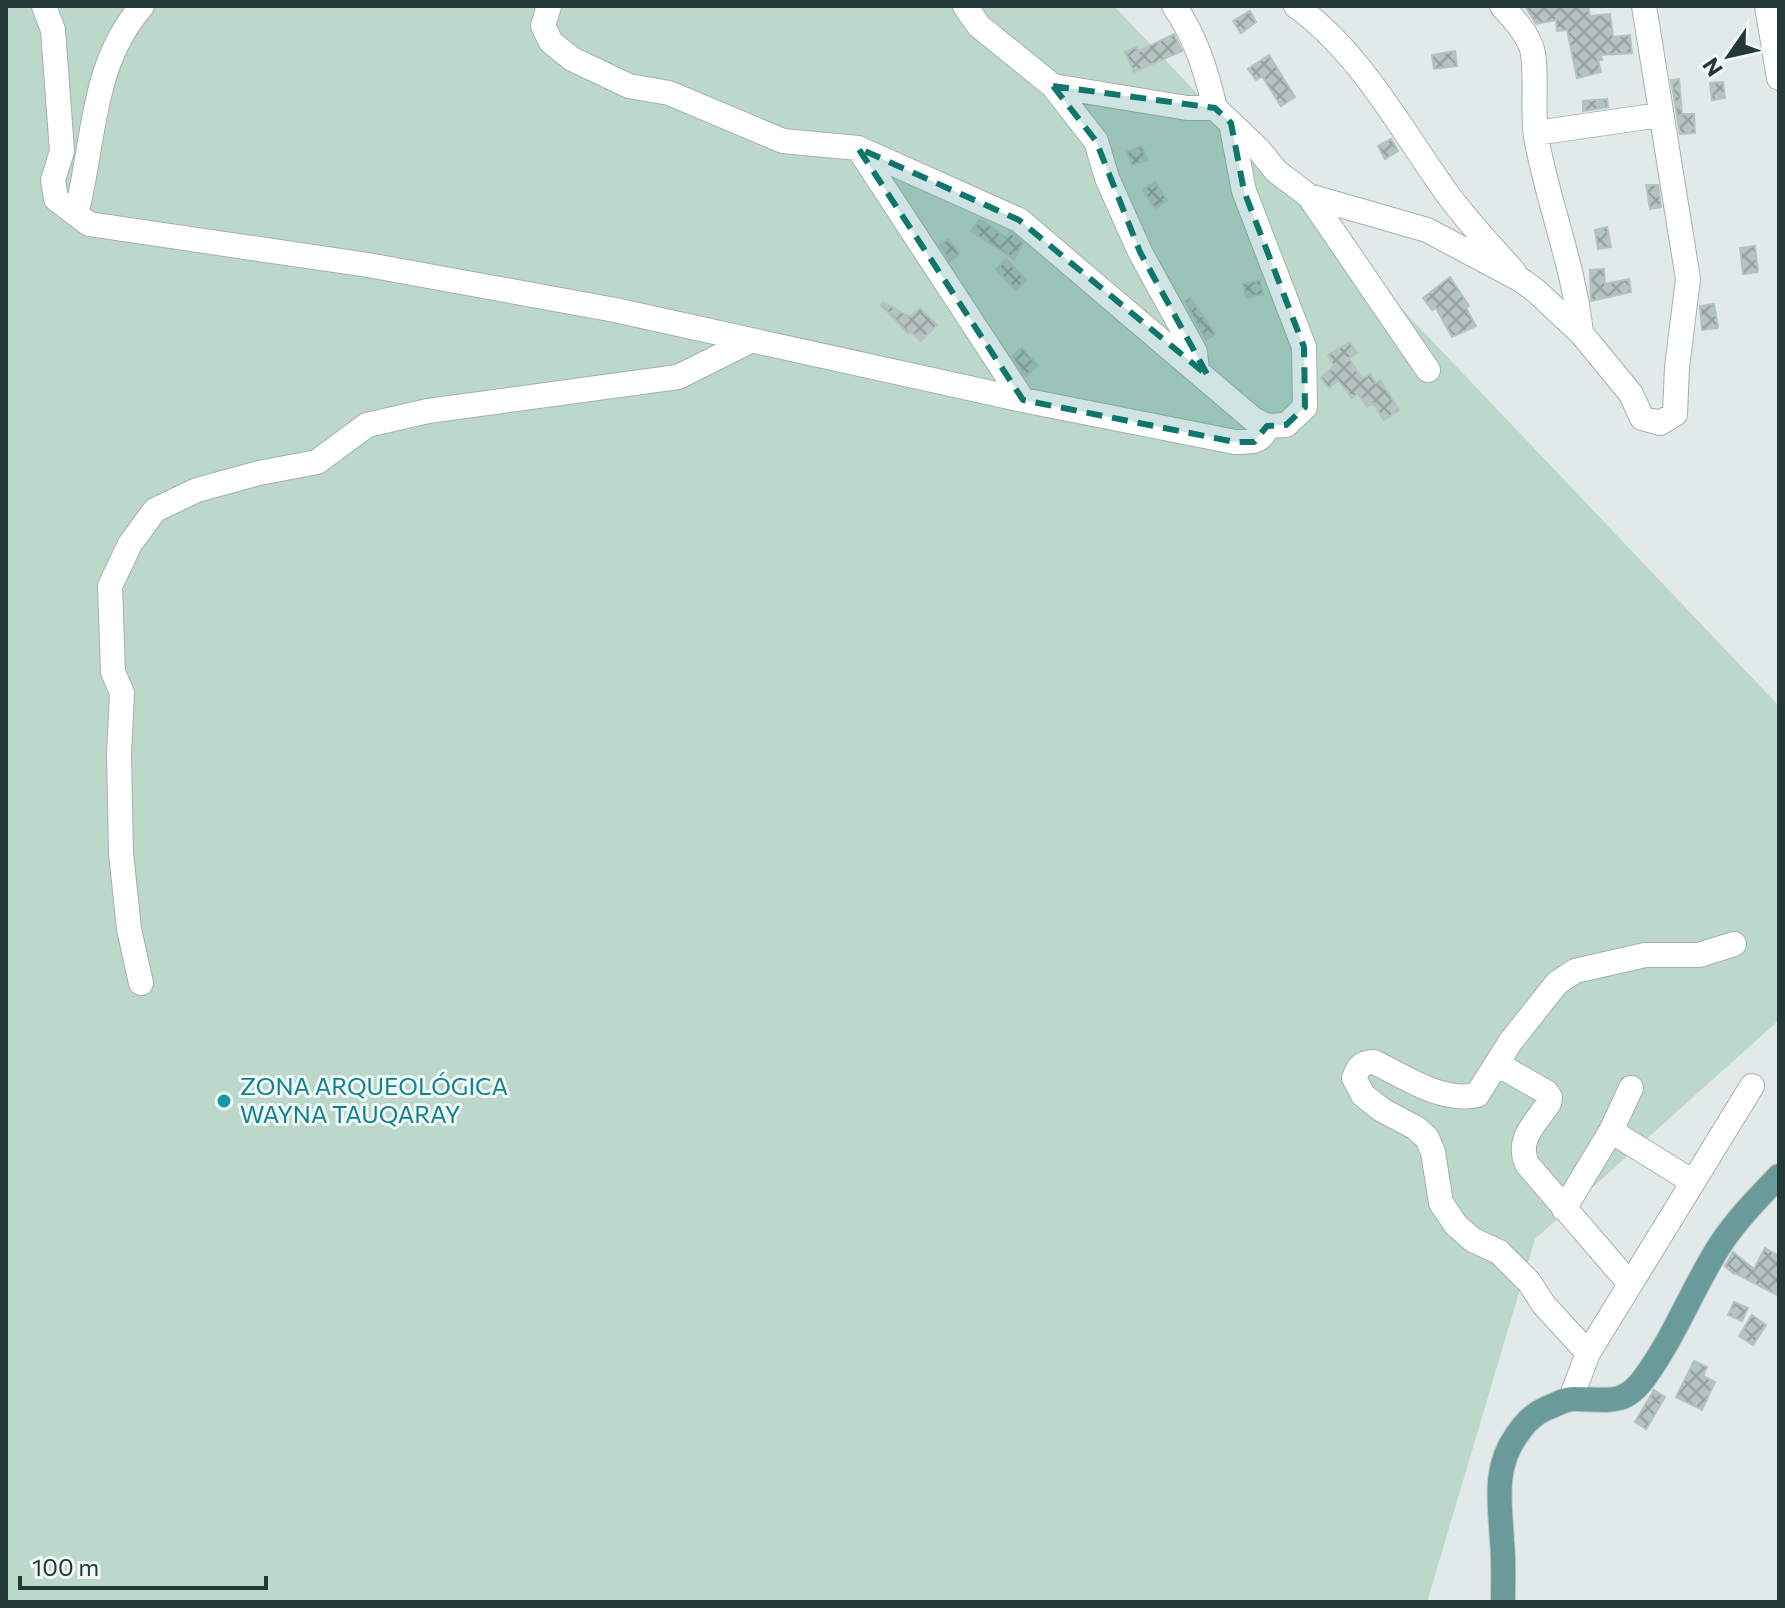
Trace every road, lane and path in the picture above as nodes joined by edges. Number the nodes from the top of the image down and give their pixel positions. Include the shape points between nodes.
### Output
1 (44, 6) edge
2 (142, 6) edge
3 (549, 6) edge
4 (965, 6) edge
5 (1174, 6) edge
6 (1296, 6) edge
7 (1502, 6) edge
8 (1644, 6) edge
9 (1767, 6) edge
10 (1779, 78) edge
11 (1053, 86) junction
12 (1223, 115) junction
13 (1660, 115) junction
14 (1536, 133) junction
15 (858, 148) junction
16 (1309, 196) junction
17 (76, 214) junction
18 (1521, 280) junction
19 (1581, 333) junction
20 (752, 340) junction
21 (1428, 370) dead end
22 (1197, 371) junction
23 (1023, 400) junction
24 (1267, 426) junction
25 (1734, 944) dead end
26 (141, 983) dead end
27 (1497, 1064) junction
28 (1752, 1086) dead end
29 (1631, 1088) dead end
30 (1611, 1131) junction
31 (1779, 1176) edge
32 (1693, 1182) junction
33 (1564, 1209) junction
34 (1630, 1284) junction
35 (1588, 1353) junction
36 (1571, 1398) junction
37 (1503, 1602) edge

1 - 17 street via 53,30 62,151 53,180 56,199
2 - 17 street via 107,63
3 - 15 street via 543,26 551,42 572,59 629,86 669,93 783,141
4 - 11 street via 979,26
5 - 12 street via 1204,62
6 - 18 street via 1321,24 1370,83 1449,196
7 - 14 street via 1532,48
8 - 13 street
9 - 10 street
11 - 12 street
11 - 22 street via 1096,141 1140,252 1195,352
12 - 16 street via 1276,171
12 - 24 street via 1244,191 1304,347 1305,407 1286,425
13 - 14 street
13 - 19 street via 1688,279 1675,414 1660,423 1642,418 1631,394
14 - 19 street
15 - 22 street via 1019,220
15 - 23 street
16 - 18 street via 1427,230
16 - 21 street
17 - 20 street via 103,228 368,265
18 - 19 street
20 - 23 street
20 - 26 street via 678,377 428,411 367,425 317,462 197,490 155,510 130,544 110,586 113,672 122,693 121,853
22 - 24 street
23 - 24 street via 1235,442 1254,442
25 - 27 street via 1699,955 1645,955 1575,971 1557,983
27 - 33 street via 1550,1097 1522,1152
27 - 35 street via 1477,1095 1464,1098 1447,1096 1374,1062 1357,1068 1354,1078 1363,1095 1427,1138 1441,1203 1456,1225 1499,1252
28 - 32 street
29 - 30 street
30 - 32 street
30 - 33 street
31 - 36 main road via 1745,1209 1720,1245 1645,1378 1630,1394 1610,1402
32 - 34 street
33 - 34 street
34 - 35 street
35 - 36 street
36 - 37 main road via 1527,1421 1502,1462 1498,1495

